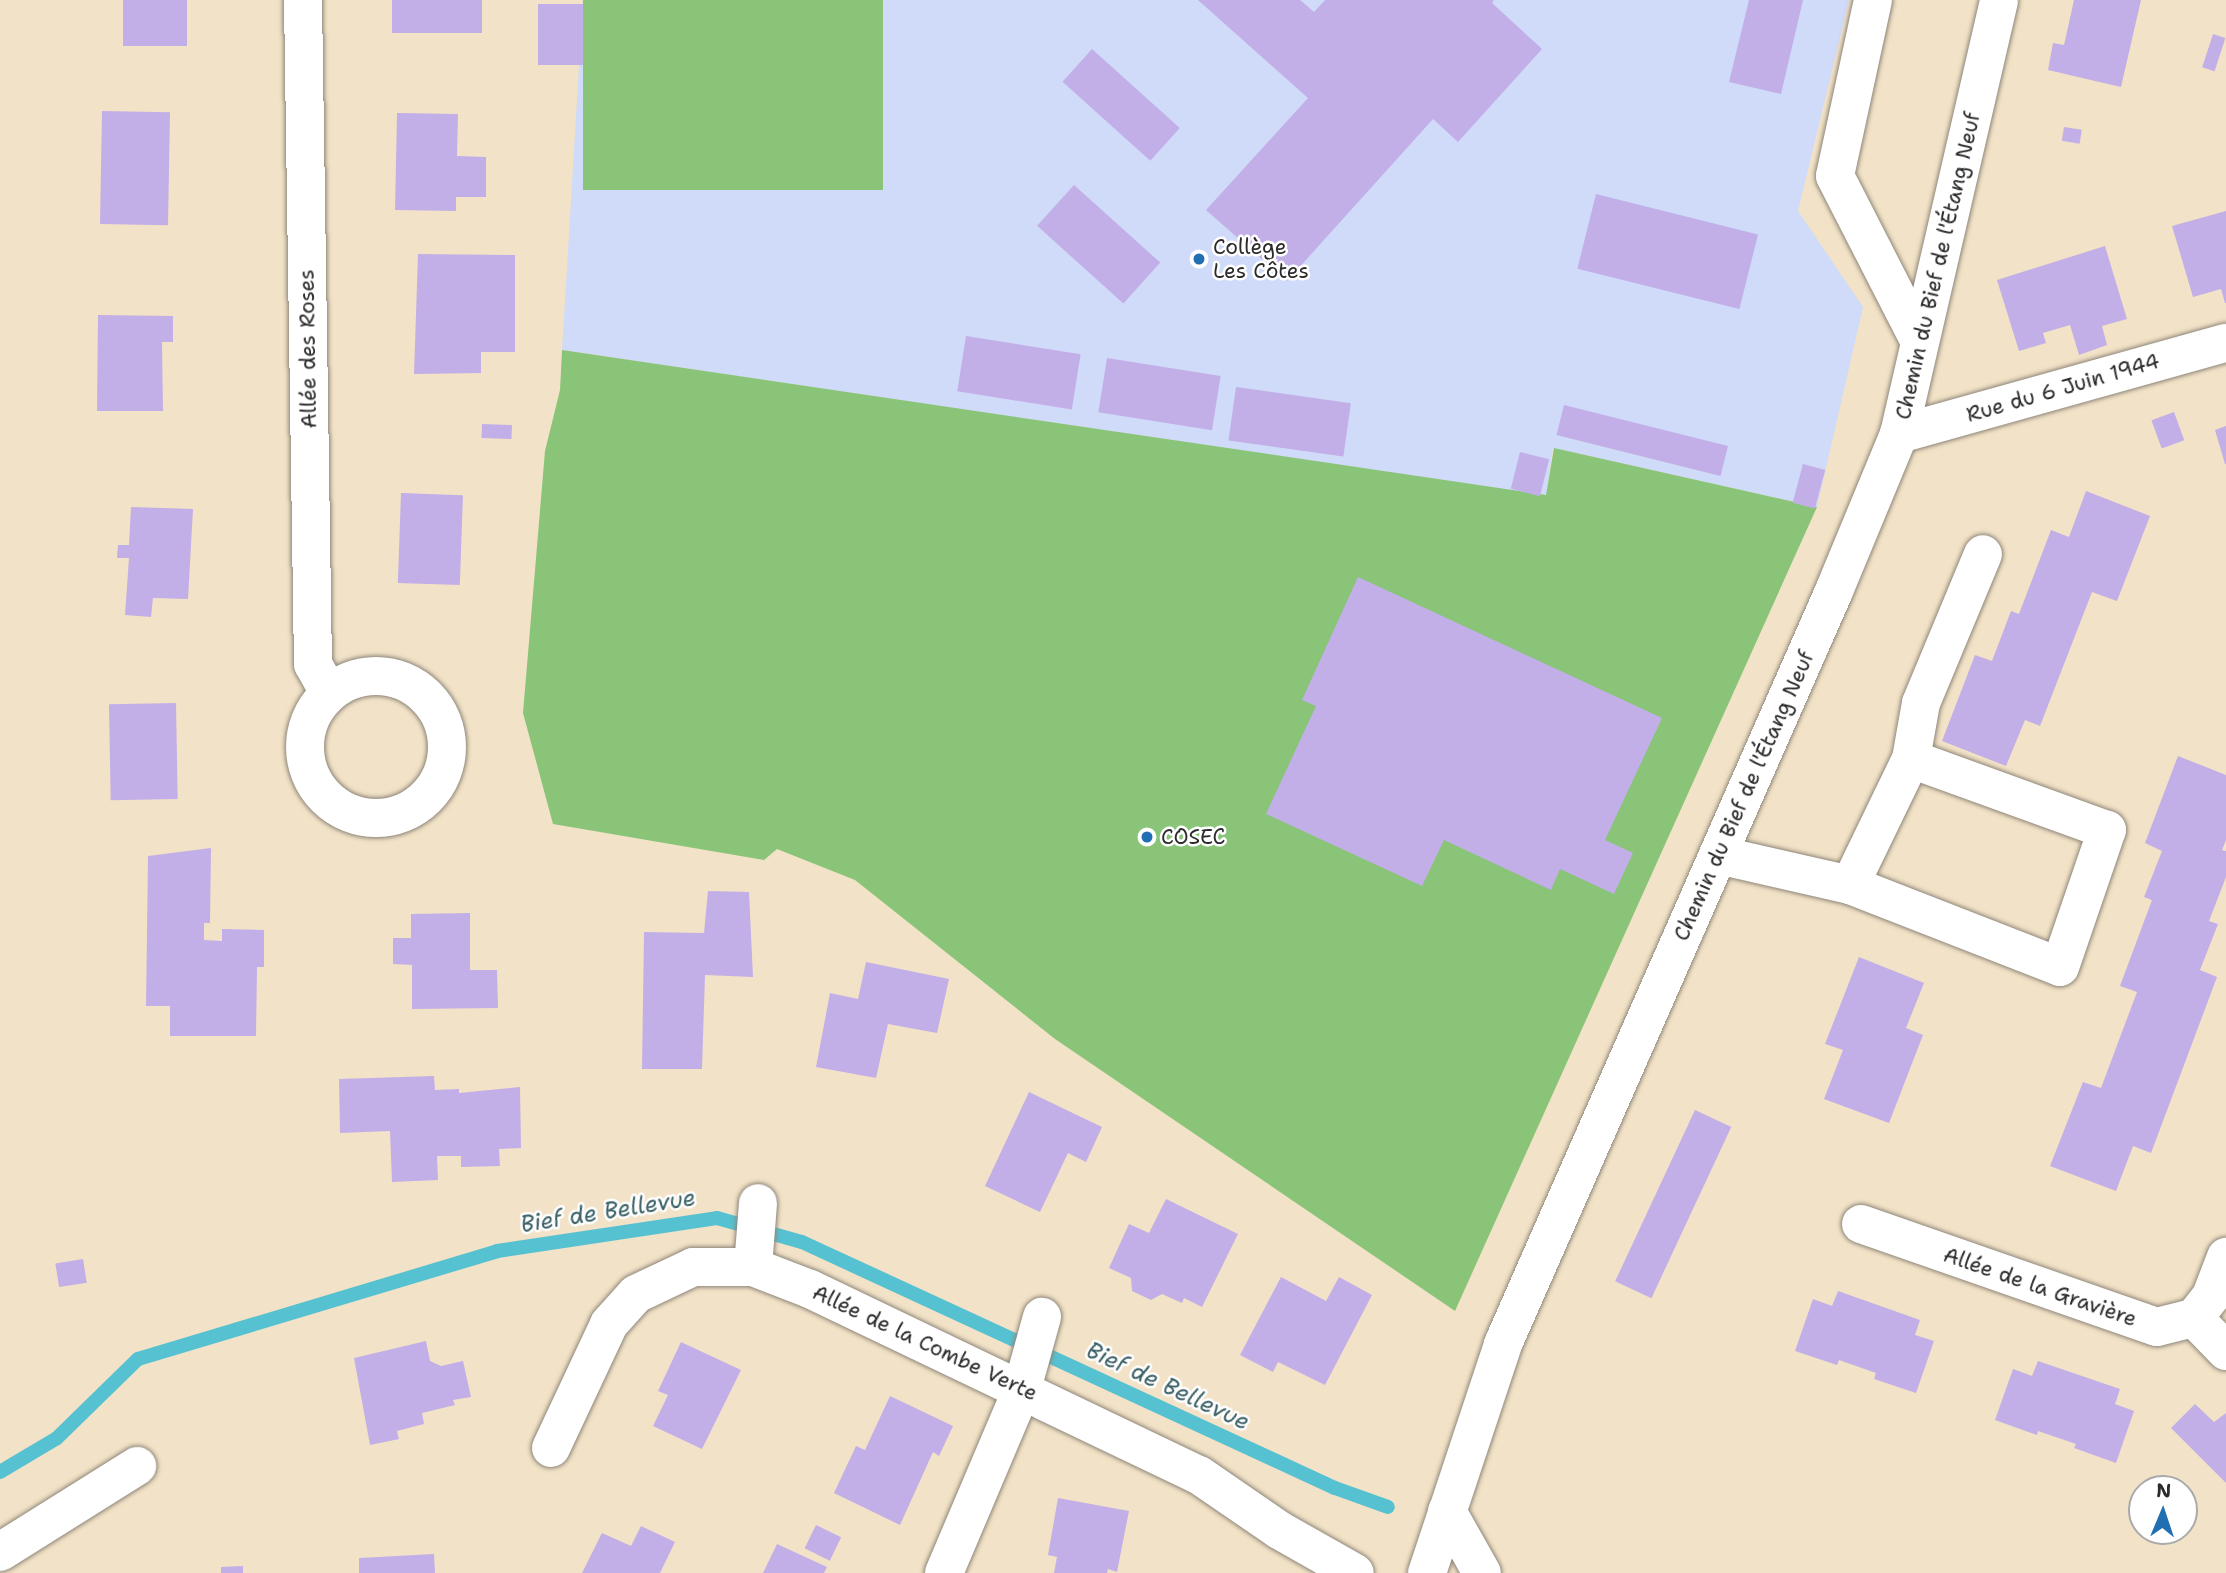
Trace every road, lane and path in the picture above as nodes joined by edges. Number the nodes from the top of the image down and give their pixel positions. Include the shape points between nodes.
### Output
1 (303, 0) edge
2 (1872, 0) edge
3 (1999, 0) edge
4 (1920, 342) junction
5 (2226, 343) edge
6 (1899, 434) junction
7 (1983, 554) dead end
8 (329, 693) dead end
9 (1911, 759) junction
10 (1718, 855) junction
11 (1850, 885) junction
12 (758, 1203) dead end
13 (1861, 1224) dead end
14 (2226, 1257) edge
15 (753, 1267) junction
16 (1042, 1317) dead end
17 (2194, 1318) junction
18 (2226, 1351) edge
19 (1022, 1389) junction
20 (551, 1448) dead end
21 (137, 1466) dead end
22 (1447, 1511) junction
23 (0, 1552) edge
24 (944, 1573) edge
25 (1355, 1573) edge
26 (1427, 1573) edge
27 (1482, 1573) edge

1 - 8 street, Allée des Roses via 313,664
2 - 4 street via 1835,176
3 - 4 street, Chemin du Bief de l'Étang Neuf
4 - 6 street, Chemin du Bief de l'Étang Neuf
5 - 6 street, Rue du 6 Juin 1944
6 - 10 street, Chemin du Bief de l'Étang Neuf
7 - 9 street via 1921,703
9 - 11 street
9 - 11 street via 2107,830 2060,967
10 - 11 street
10 - 22 street, Chemin du Bief de l'Étang Neuf via 1503,1344
12 - 15 street
13 - 17 street, Allée de la Gravière via 2157,1327
14 - 17 street via 2211,1296
15 - 19 street, Allée de la Combe Verte via 810,1289
15 - 20 street, Allée de la Combe Verte via 693,1267 636,1294 609,1324
16 - 19 street
17 - 18 street
19 - 24 street
19 - 25 street, Allée de la Combe Verte via 1199,1475 1279,1530
21 - 23 street
22 - 26 street, Chemin du Bief de l'Étang Neuf
22 - 27 street

